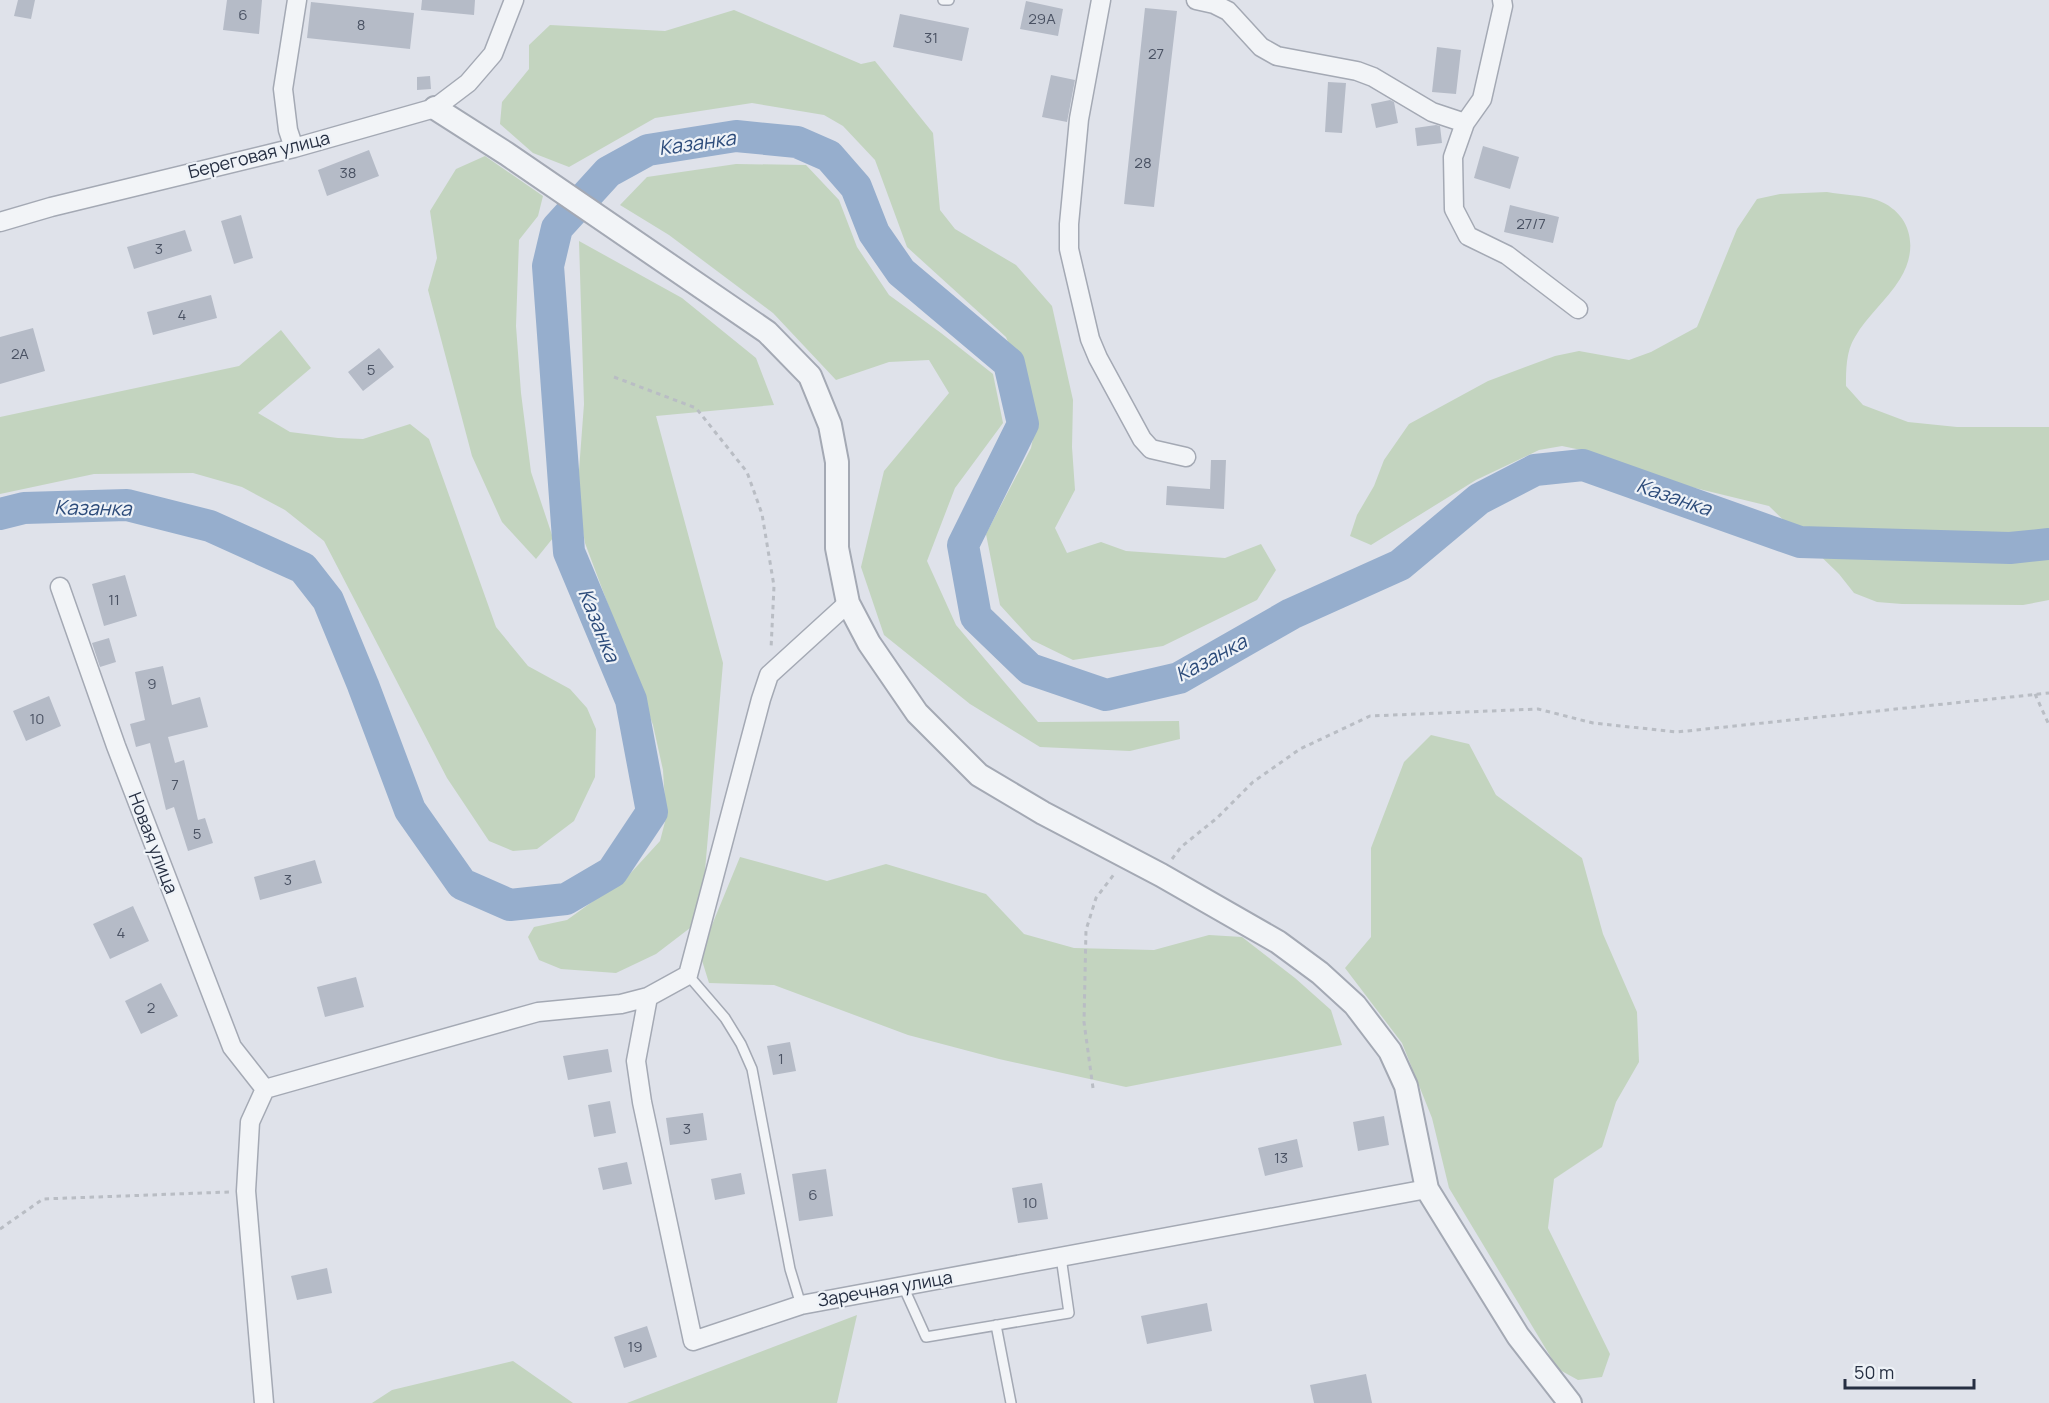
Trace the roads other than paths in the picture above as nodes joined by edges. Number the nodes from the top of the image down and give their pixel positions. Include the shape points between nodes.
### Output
1 (297, 0) edge
2 (514, 0) edge
3 (943, 0) edge
4 (949, 0) edge
5 (1101, 0) edge
6 (1196, 0) edge
7 (1502, 0) edge
8 (435, 108) junction
9 (1464, 123) junction
10 (294, 148) junction
11 (0, 222) edge
12 (1578, 309) dead end
13 (1186, 457) dead end
14 (60, 587) dead end
15 (848, 603) junction
16 (688, 975) junction
17 (648, 997) junction
18 (265, 1089) junction
19 (1427, 1189) junction
20 (1061, 1257) junction
21 (903, 1286) junction
22 (801, 1305) junction
23 (996, 1325) junction
24 (264, 1403) edge
25 (1011, 1403) edge
26 (1570, 1403) edge

1 - 10 street via 283,89
2 - 8 street via 493,54 468,83
3 - 4 lane
5 - 13 street via 1079,119 1069,224 1071,265 1090,339 1142,439 1151,449
6 - 9 street via 1228,11 1261,47 1277,56 1357,71 1431,112
7 - 9 street via 1482,99
8 - 10 street, Береговая улица
8 - 15 street via 767,332 810,376 830,424 837,462 837,548
9 - 12 street via 1453,158 1454,209 1468,236 1507,255
10 - 11 street, Береговая улица
14 - 18 street, Новая улица via 116,746 232,1047
15 - 16 street via 769,675
15 - 19 street via 869,643 917,713 979,775 1278,942 1355,1005 1390,1051 1406,1086
16 - 17 street
16 - 22 lane via 725,1018 752,1069 790,1269
17 - 18 street via 621,1004 538,1012
17 - 22 street, Заречная улица via 636,1061 693,1341
18 - 24 street via 250,1122 246,1191
19 - 20 street, Заречная улица
19 - 26 street via 1518,1336
20 - 21 street, Заречная улица
20 - 23 lane via 1069,1313
21 - 22 street, Заречная улица
21 - 23 lane via 926,1337
23 - 25 lane

